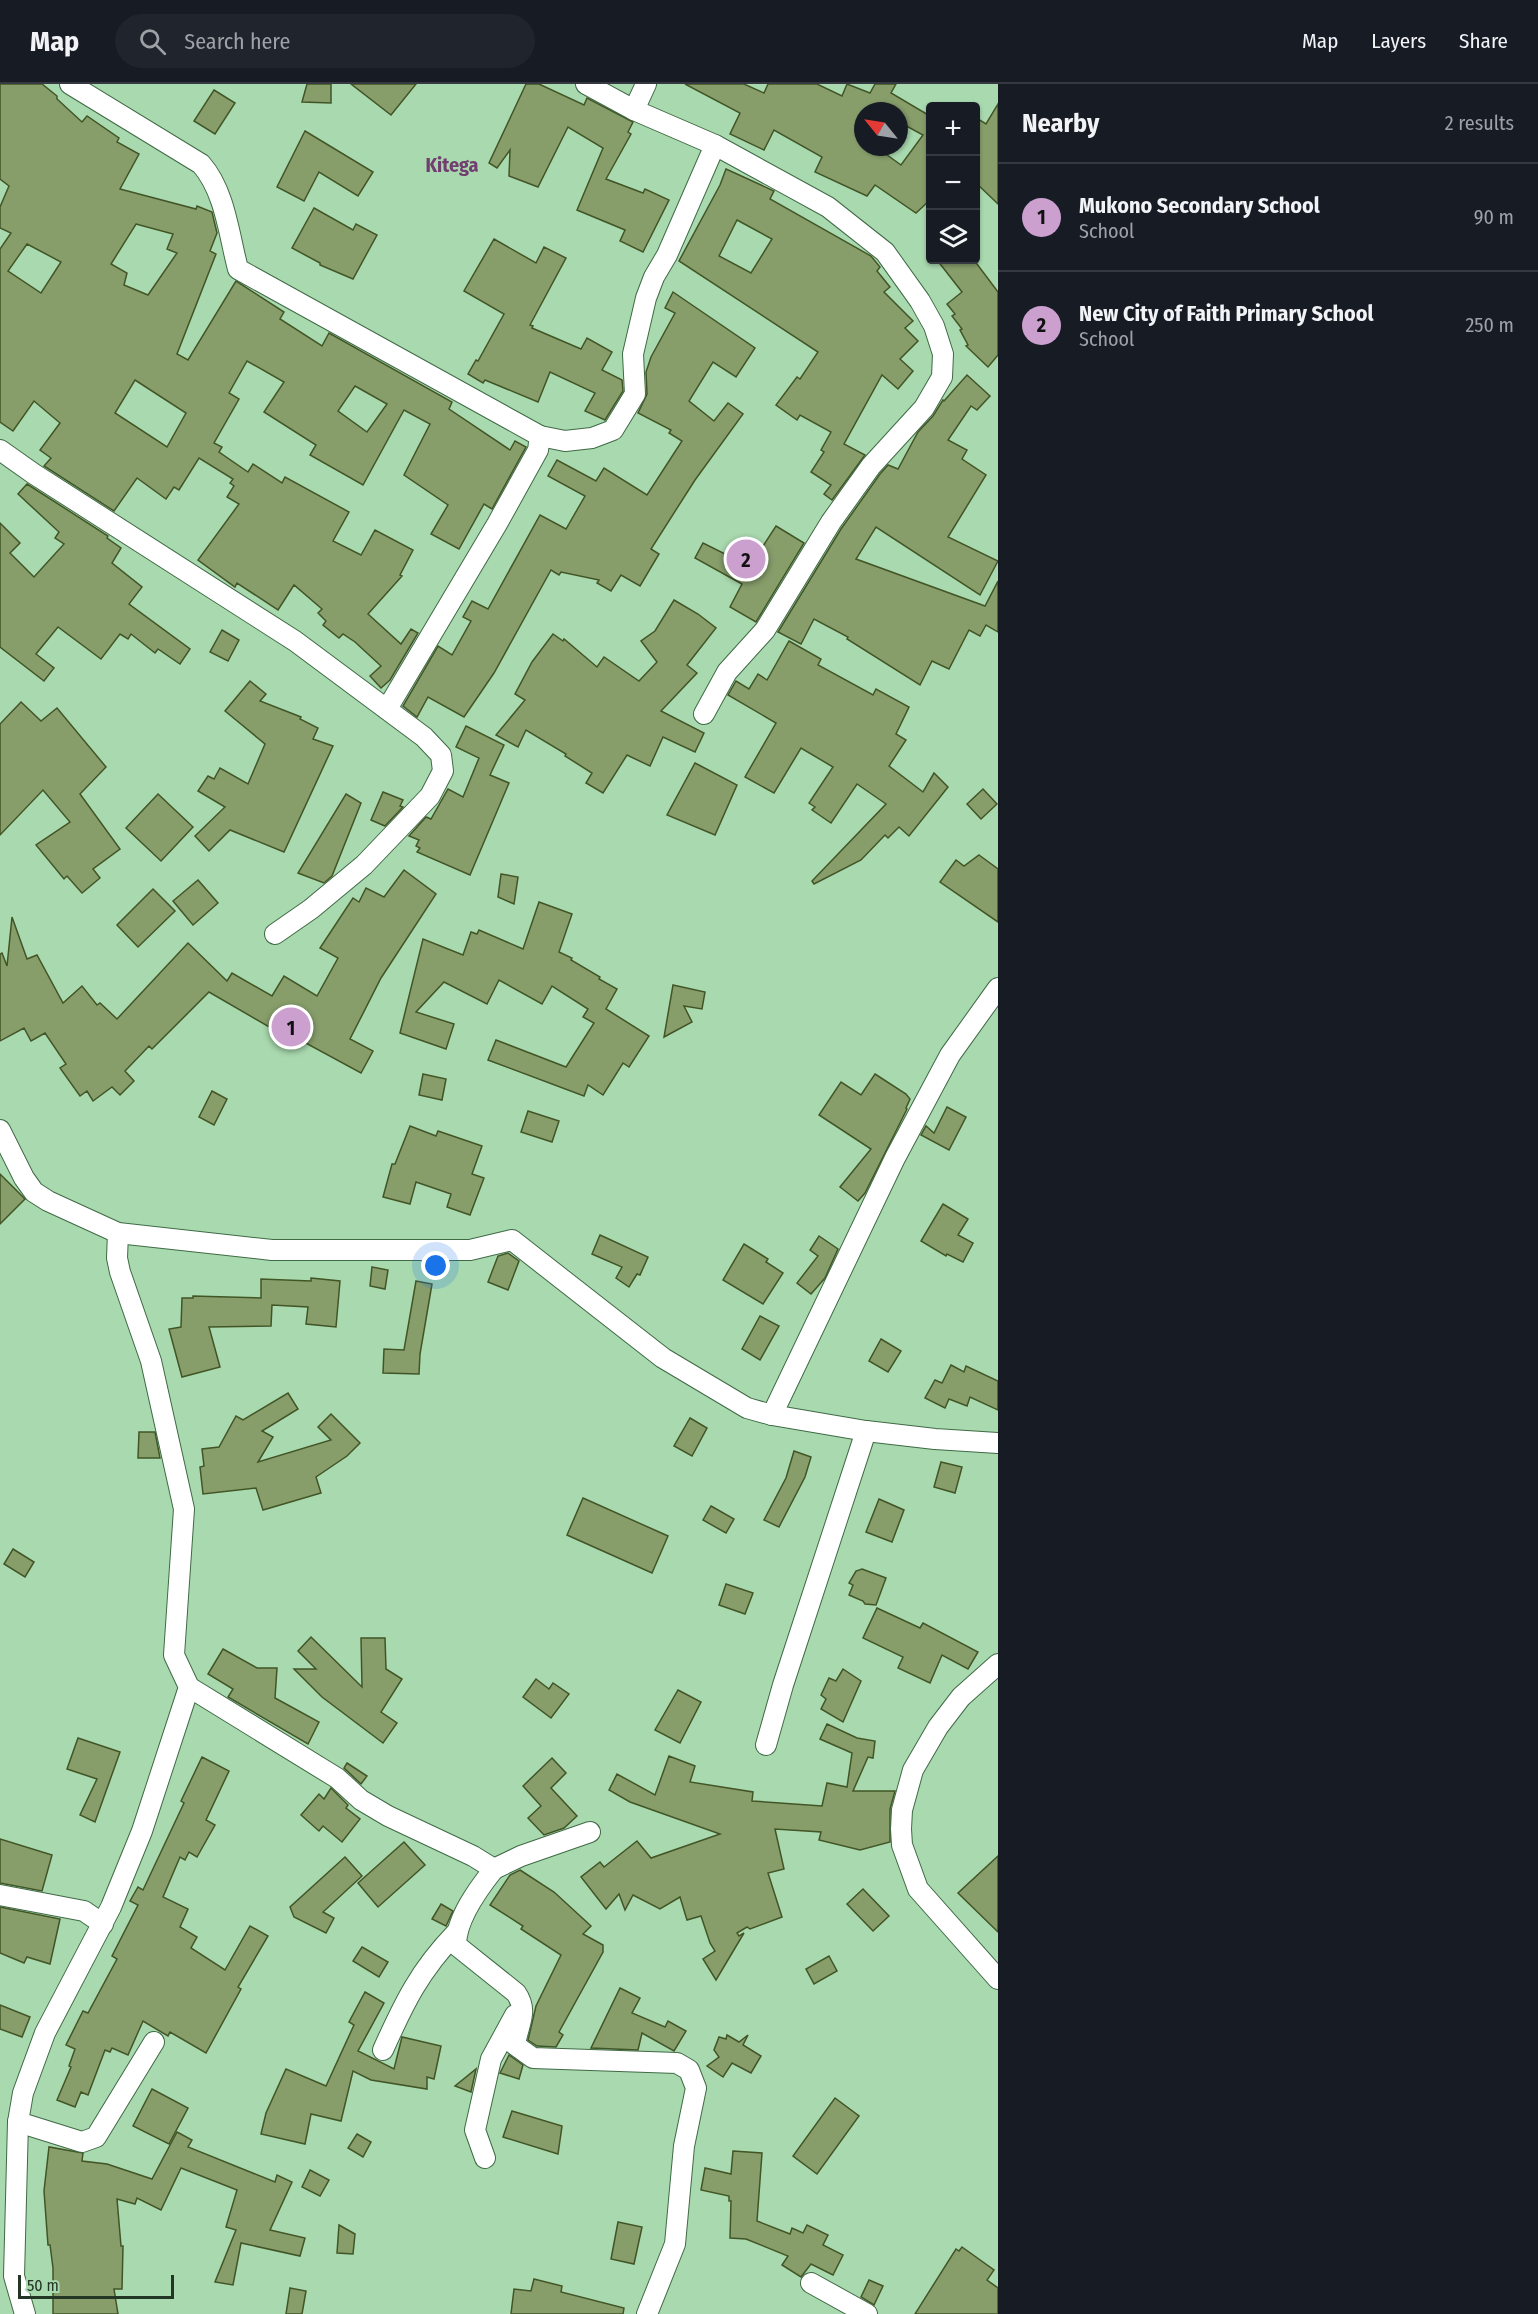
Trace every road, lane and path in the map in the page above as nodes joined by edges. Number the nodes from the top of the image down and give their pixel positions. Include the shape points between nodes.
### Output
1 (70, 84) edge
2 (586, 84) edge
3 (646, 84) edge
4 (634, 110) junction
5 (715, 145) junction
6 (540, 436) junction
7 (0, 450) edge
8 (387, 709) junction
9 (704, 714) dead end
10 (275, 934) dead end
11 (998, 988) edge
12 (0, 1130) edge
13 (118, 1233) junction
14 (772, 1415) junction
15 (866, 1431) junction
16 (998, 1443) edge
17 (998, 1664) edge
18 (189, 1687) junction
19 (766, 1745) dead end
20 (590, 1832) dead end
21 (494, 1869) junction
22 (0, 1895) edge
23 (103, 1924) junction
24 (456, 1933) junction
25 (998, 1979) edge
26 (523, 2002) junction
27 (154, 2042) dead end
28 (383, 2050) dead end
29 (18, 2122) junction
30 (484, 2158) dead end
31 (7, 2277) edge
32 (811, 2283) dead end
33 (25, 2314) edge
34 (647, 2314) edge
35 (867, 2314) edge

1 - 6 street via 201,164 214,184 238,269
2 - 4 street
3 - 4 street
4 - 5 street
5 - 6 street via 646,298 633,354 635,394 613,430 592,438 565,441
5 - 9 street via 828,207 885,252 920,301 943,354 942,377 924,408 865,474 765,630 727,672
6 - 8 street via 538,450 502,515
7 - 8 street via 295,641
8 - 10 street via 441,755 443,771 430,796 364,865
11 - 14 street via 950,1055 895,1158
12 - 13 street via 34,1192
13 - 14 street via 272,1250 470,1250 512,1240 663,1358 747,1408
13 - 18 street via 120,1272 151,1361 184,1509 174,1655
14 - 15 street
15 - 16 street
15 - 19 street
17 - 25 street via 961,1697 938,1726 913,1770 901,1829 902,1845 918,1889
18 - 21 street via 337,1778 361,1800
18 - 23 street via 142,1831
20 - 21 street
21 - 24 street
22 - 23 street via 84,1911
23 - 29 street via 45,2033 23,2093
24 - 26 street via 456,1945
24 - 28 street via 422,1972
26 - 30 street via 491,2059 475,2130
26 - 34 street via 515,2045 533,2058 677,2063 693,2077 696,2088 684,2145 675,2244
27 - 29 street via 96,2137 82,2142
29 - 31 street
31 - 33 street
32 - 35 street

